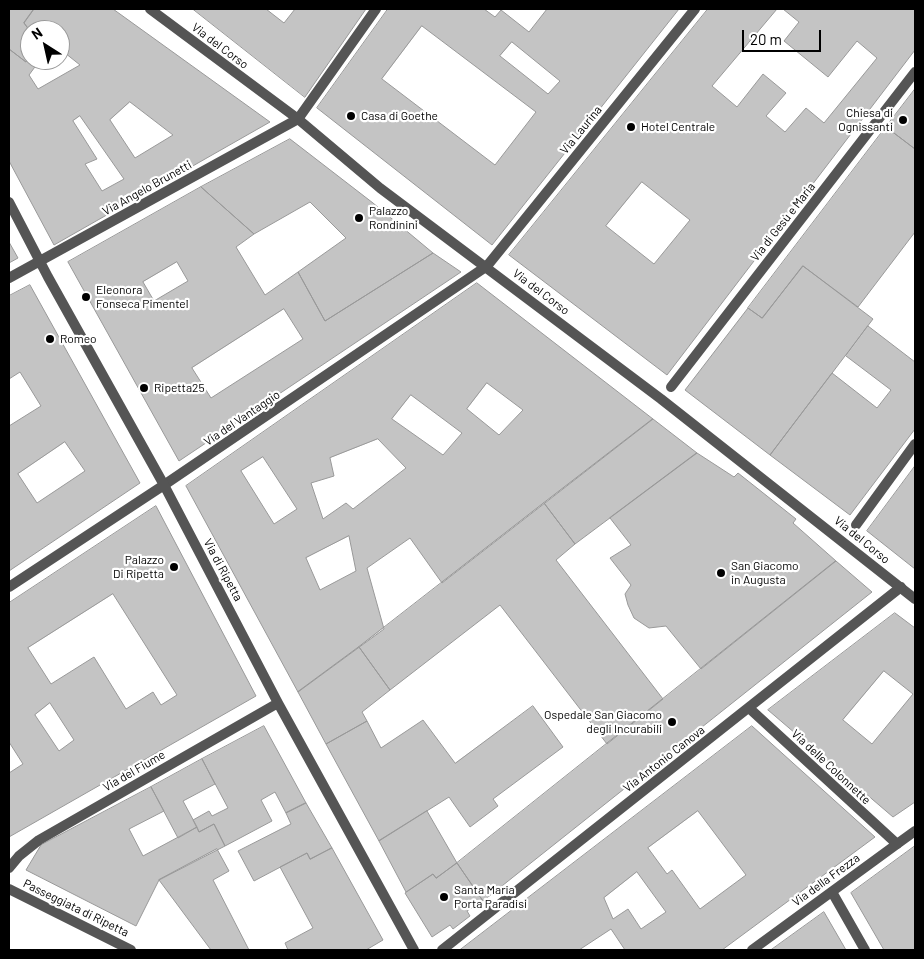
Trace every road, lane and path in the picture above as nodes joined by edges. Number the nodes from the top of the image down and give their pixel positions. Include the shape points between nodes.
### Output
1 (150, 9) edge
2 (376, 9) edge
3 (695, 9) edge
4 (915, 72) edge
5 (298, 119) junction
6 (9, 202) edge
7 (40, 261) junction
8 (486, 266) junction
9 (9, 278) edge
10 (672, 387) dead end
11 (915, 444) edge
12 (164, 485) junction
13 (856, 525) dead end
14 (9, 587) edge
15 (901, 587) junction
16 (915, 599) edge
17 (278, 703) junction
18 (749, 708) junction
19 (915, 830) edge
20 (897, 844) junction
21 (9, 868) edge
22 (9, 889) edge
23 (832, 892) junction
24 (131, 950) edge
25 (414, 950) edge
26 (442, 950) edge
27 (752, 950) edge
28 (865, 950) edge

1 - 5 street, Via del Corso
2 - 5 street
3 - 8 street, Via Laurina
4 - 10 street, Via di Gesù e Maria
5 - 7 street, Via Angelo Brunetti
5 - 8 street, Via del Corso via 380,188
6 - 7 street, Via di Ripetta
7 - 9 street, Via Angelo Brunetti
7 - 12 street, Via di Ripetta
8 - 12 street, Via del Vantaggio
8 - 15 street, Via del Corso
11 - 13 street
12 - 14 street, Via del Vantaggio
12 - 17 street, Via di Ripetta
15 - 16 street, Via del Corso
15 - 18 street, Via Antonio Canova
17 - 21 street, Via del Fiume via 39,840
17 - 25 street, Via di Ripetta
18 - 20 street, Via delle Colonnette
18 - 26 street, Via Antonio Canova
19 - 20 street, Via della Frezza
20 - 23 street, Via della Frezza
22 - 24 street, Passeggiata di Ripetta
23 - 27 street, Via della Frezza
23 - 28 street

